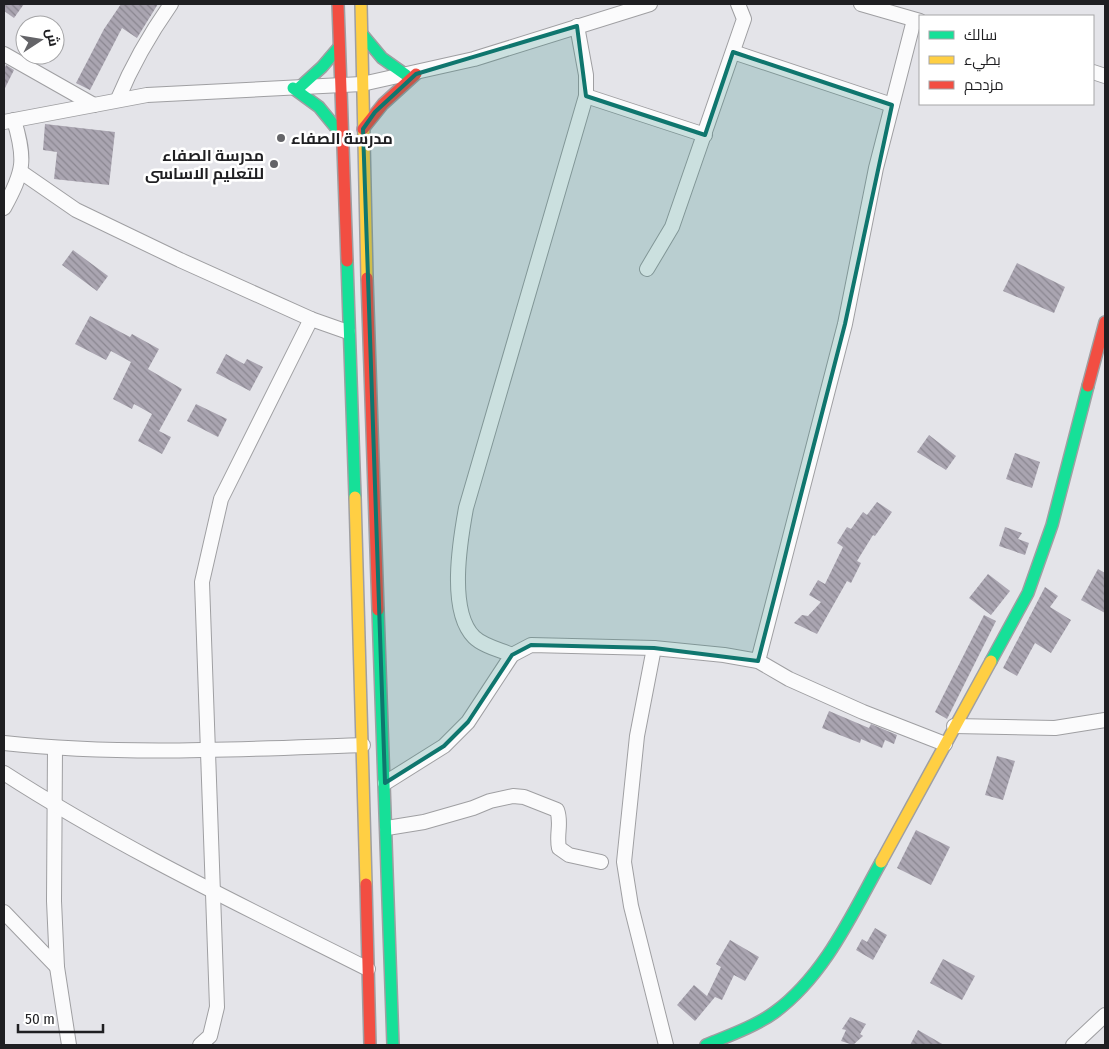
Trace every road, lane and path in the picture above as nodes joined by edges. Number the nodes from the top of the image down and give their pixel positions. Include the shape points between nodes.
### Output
1 (171, 4) edge
2 (338, 4) edge
3 (361, 4) edge
4 (650, 4) edge
5 (738, 4) edge
6 (752, 4) edge
7 (861, 4) edge
8 (744, 19) junction
9 (917, 20) edge
10 (577, 26) junction
11 (362, 34) junction
12 (339, 47) junction
13 (733, 52) junction
14 (4, 54) edge
15 (411, 74) junction
16 (362, 84) junction
17 (340, 86) junction
18 (296, 87) junction
19 (586, 96) junction
20 (118, 100) junction
21 (94, 105) junction
22 (892, 105) junction
23 (9, 121) edge
24 (363, 129) junction
25 (341, 134) junction
26 (705, 134) junction
27 (21, 172) junction
28 (4, 208) edge
29 (647, 269) dead end
30 (311, 319) junction
31 (1105, 322) edge
32 (348, 332) junction
33 (654, 648) junction
34 (512, 655) junction
35 (758, 662) junction
36 (1105, 720) edge
37 (954, 726) junction
38 (4, 743) edge
39 (945, 744) junction
40 (363, 745) junction
41 (55, 749) junction
42 (207, 750) junction
43 (4, 773) edge
44 (385, 783) junction
45 (55, 806) junction
46 (387, 828) junction
47 (601, 862) dead end
48 (212, 891) junction
49 (4, 912) edge
50 (57, 968) junction
51 (368, 969) junction
52 (1105, 1015) edge
53 (69, 1045) edge
54 (200, 1045) edge
55 (370, 1045) edge
56 (393, 1045) edge
57 (666, 1045) edge
58 (706, 1045) edge
59 (1073, 1045) edge

1 - 20 street via 130,70
2 - 12 main road
3 - 11 main road
4 - 10 street
5 - 8 street
6 - 8 street
7 - 9 street
8 - 13 street
9 - 22 street
10 - 15 street via 474,59
10 - 19 street via 584,58
11 - 15 main road via 382,58
11 - 16 main road
12 - 17 main road
12 - 18 main road via 317,72
13 - 22 street
13 - 26 street
14 - 21 street
15 - 16 street
15 - 24 main road
16 - 17 street
16 - 24 main road
17 - 18 street
17 - 25 main road
18 - 20 street via 182,92
18 - 25 main road via 319,107
19 - 26 street
19 - 34 street via 466,508 458,548 458,586 464,623 475,639
20 - 21 street
21 - 23 street
22 - 35 street via 845,324
23 - 27 street via 22,146
24 - 44 main road
25 - 32 main road
26 - 29 street via 672,227
27 - 28 street
27 - 30 street via 76,210
30 - 32 street
30 - 42 street via 221,499 202,582
31 - 37 main road via 1052,525 1028,593
32 - 40 main road
33 - 34 street via 531,645
33 - 35 street
33 - 57 street via 637,736 624,862 631,906
34 - 44 street via 468,722 444,746
35 - 39 street via 845,704
36 - 37 street via 1055,728
37 - 39 main road
38 - 41 street
39 - 58 main road via 825,960 774,1012
40 - 42 street
40 - 51 main road
41 - 42 street
41 - 45 street
42 - 48 street
43 - 45 street
44 - 46 main road
45 - 48 street
45 - 50 street
46 - 47 street via 424,822 502,797 524,797 557,810 561,819 557,837 559,848 569,855
46 - 56 main road
48 - 51 street
48 - 54 street via 217,1007 210,1036
49 - 50 street
50 - 53 street
51 - 55 main road
52 - 59 street

